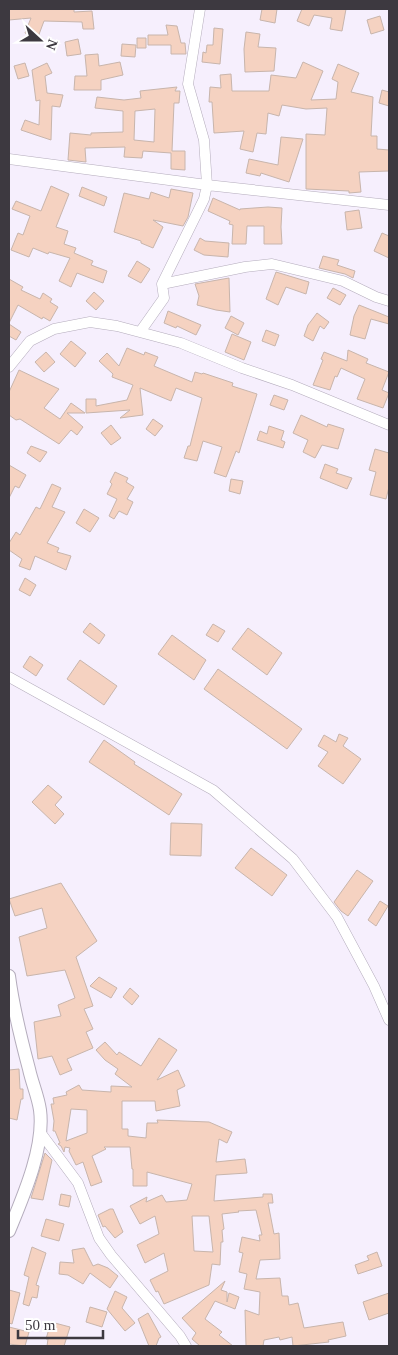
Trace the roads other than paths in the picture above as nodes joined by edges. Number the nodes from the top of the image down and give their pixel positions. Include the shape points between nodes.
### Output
1 (200, 9) edge
2 (9, 159) edge
3 (207, 186) junction
4 (389, 205) edge
5 (162, 284) junction
6 (389, 301) edge
7 (140, 332) junction
8 (9, 367) edge
9 (389, 425) edge
10 (9, 678) edge
11 (9, 976) edge
12 (389, 1020) edge
13 (40, 1132) junction
14 (9, 1231) edge
15 (186, 1346) edge

1 - 3 street via 188,84 204,140
2 - 3 street
3 - 4 street
3 - 5 street via 204,199
5 - 6 street via 272,264 343,281
5 - 7 street via 164,298
7 - 8 street via 90,322 54,329 30,341
7 - 9 street via 181,343
10 - 12 street via 213,790 293,859 337,917
11 - 13 street via 40,1110
13 - 14 street via 33,1166
13 - 15 street via 78,1183 99,1238

